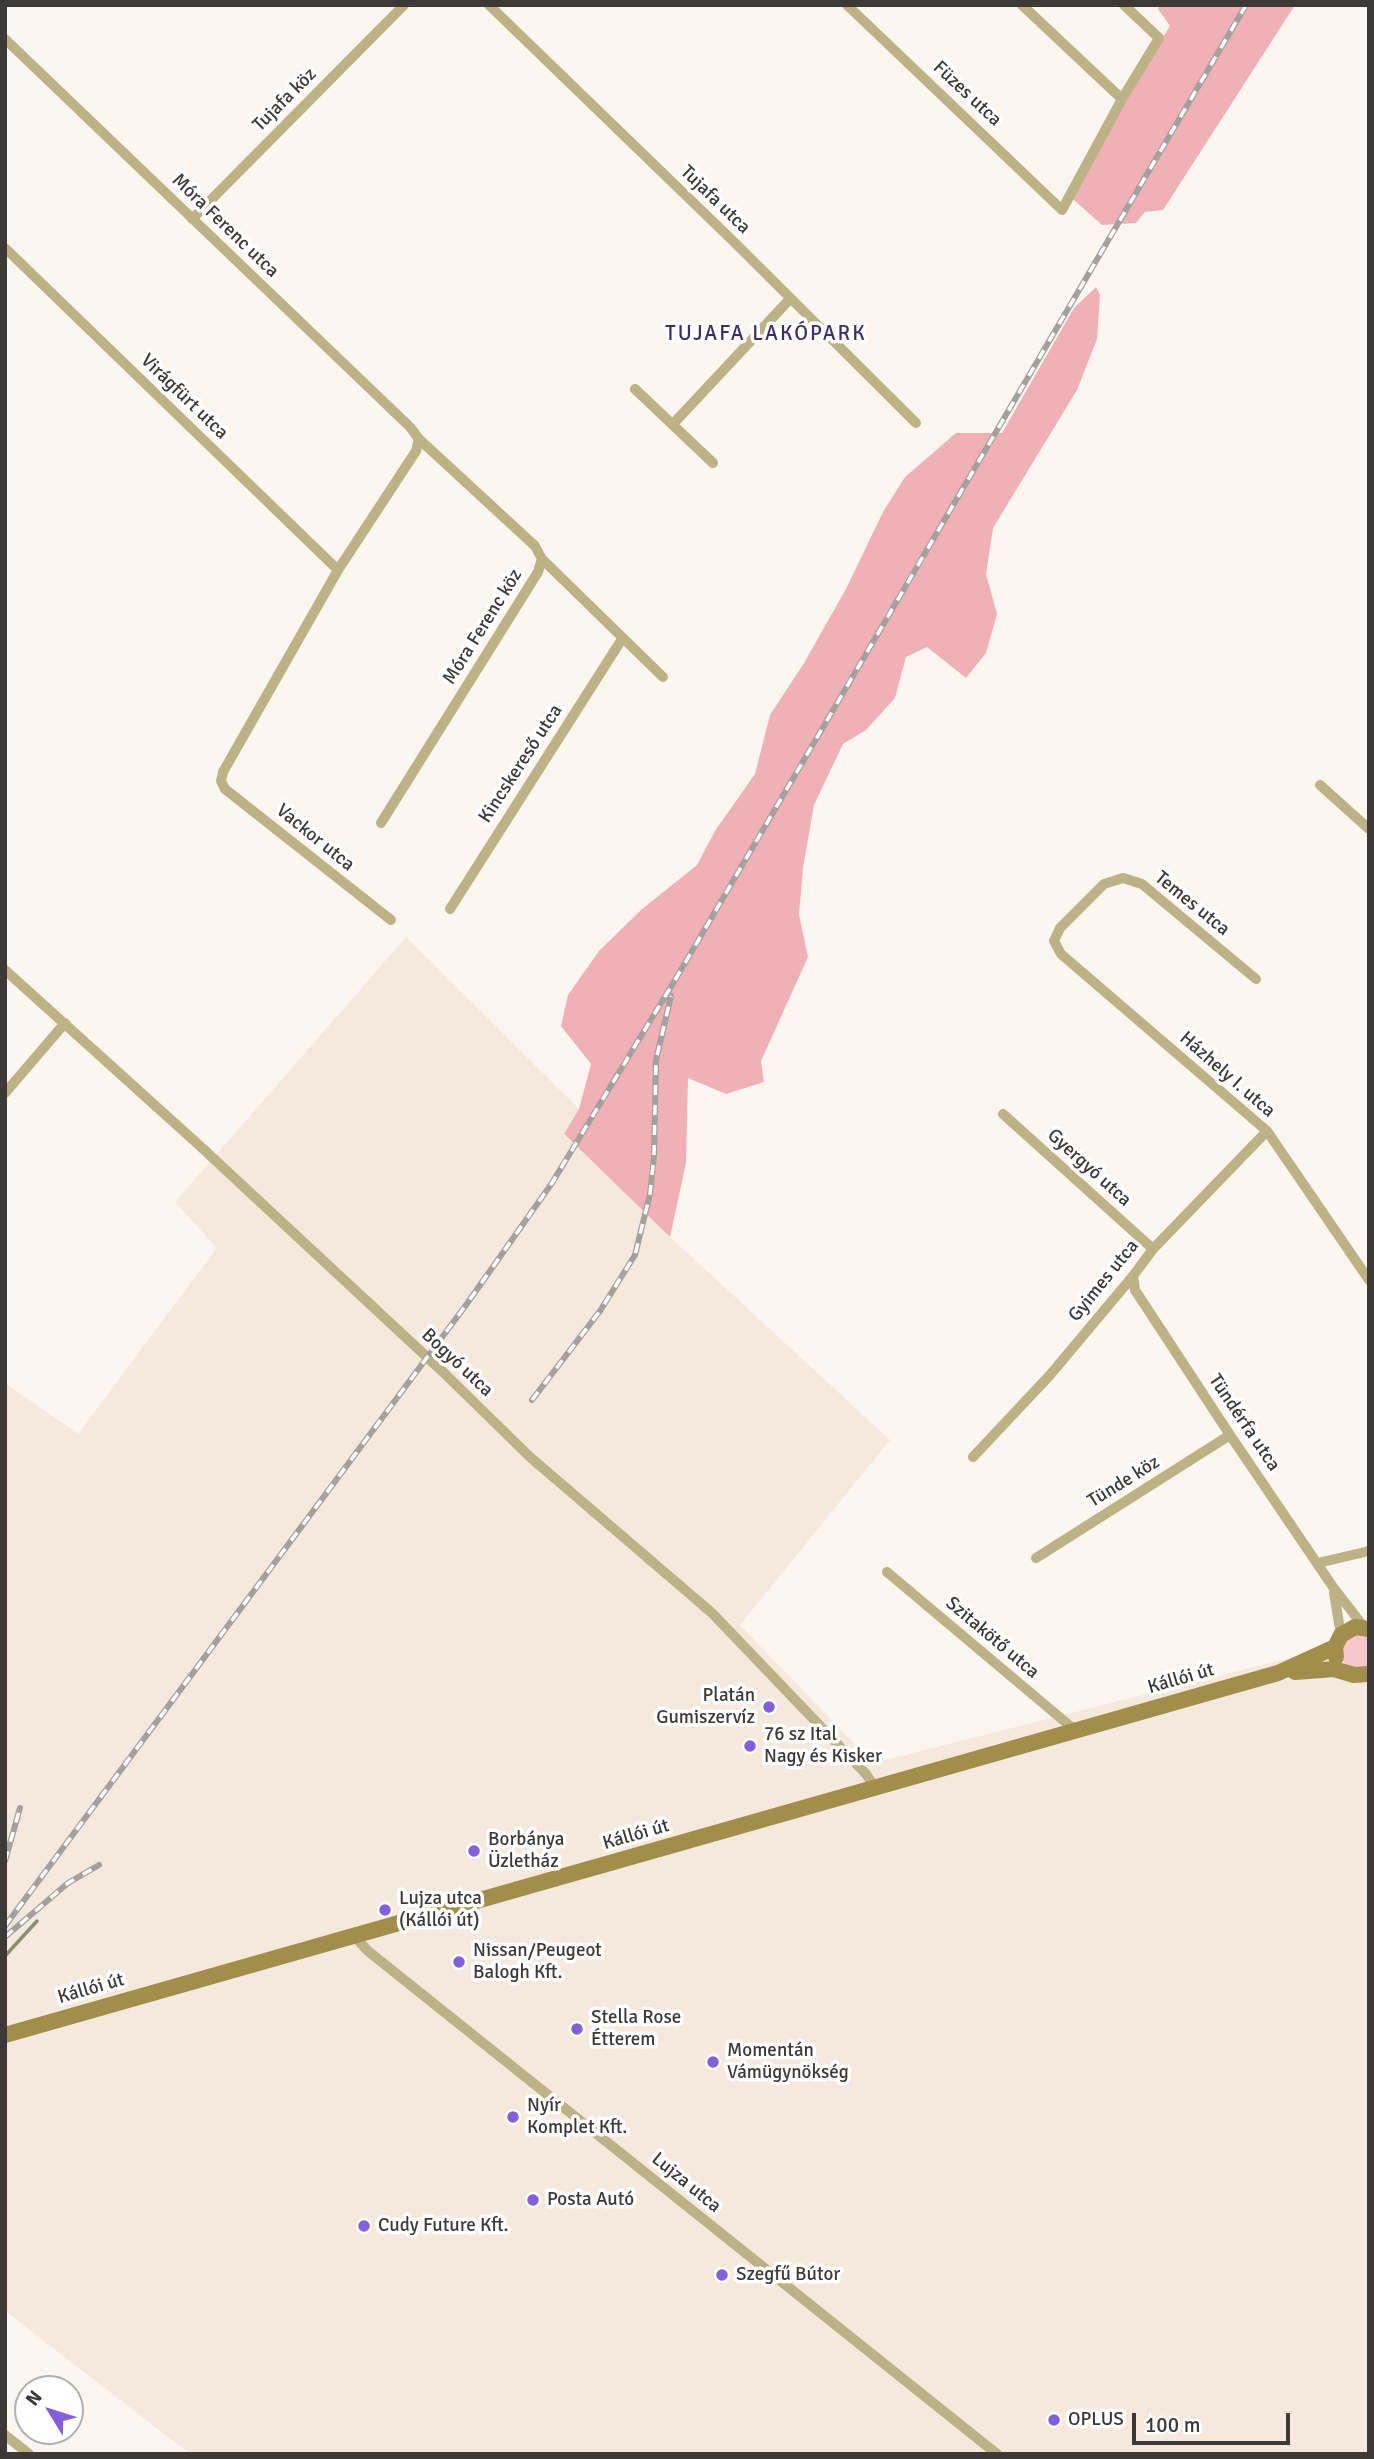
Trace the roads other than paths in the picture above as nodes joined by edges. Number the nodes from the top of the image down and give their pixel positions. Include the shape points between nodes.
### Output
1 (404, 5) edge
2 (489, 5) edge
3 (847, 5) edge
4 (1022, 5) edge
5 (1124, 5) edge
6 (5, 39) edge
7 (1122, 100) junction
8 (1062, 210) junction
9 (192, 219) junction
10 (1071, 219) dead end
11 (5, 248) edge
12 (789, 300) junction
13 (635, 389) dead end
14 (915, 423) dead end
15 (673, 424) junction
16 (419, 439) junction
17 (713, 463) dead end
18 (542, 558) junction
19 (338, 570) junction
20 (622, 639) junction
21 (663, 677) dead end
22 (1320, 785) dead end
23 (381, 823) dead end
24 (1369, 829) edge
25 (450, 909) dead end
26 (391, 920) dead end
27 (1060, 954) joint
28 (5, 970) edge
29 (1256, 979) dead end
30 (65, 1023) junction
31 (5, 1093) edge
32 (1003, 1114) dead end
33 (1267, 1131) junction
34 (1153, 1249) junction
35 (1133, 1276) junction
36 (1369, 1280) edge
37 (1230, 1436) junction
38 (973, 1457) dead end
39 (1369, 1550) edge
40 (1036, 1558) dead end
41 (1318, 1563) junction
42 (887, 1572) dead end
43 (1333, 1587) junction
44 (1366, 1628) edge
45 (1338, 1641) junction
46 (1344, 1671) junction
47 (1278, 1673) junction
48 (1369, 1674) edge
49 (1076, 1731) junction
50 (876, 1789) junction
51 (355, 1937) junction
52 (5, 2035) edge
53 (5, 2435) edge
54 (29, 2454) edge
55 (997, 2454) edge

1 - 9 street, Tujafa köz
2 - 12 street, Tujafa utca
3 - 8 street, Füzes utca
4 - 7 street
5 - 7 street via 1159,38
6 - 9 street, Móra Ferenc utca
7 - 8 street
8 - 10 street, Füzes utca
9 - 16 street, Móra Ferenc utca
11 - 19 street, Virágfürt utca
12 - 14 street, Tujafa utca
12 - 15 street
13 - 15 street
15 - 17 street
16 - 18 street, Móra Ferenc köz via 535,546
16 - 19 street via 416,451
18 - 20 street
18 - 23 street, Móra Ferenc köz via 538,572
19 - 26 street, Vackor utca via 221,780 225,789
20 - 21 street
20 - 25 street, Kincskereső utca
22 - 24 street
27 - 29 street, Temes utca via 1054,941 1060,928 1104,884 1123,878 1142,884
27 - 33 street, Házhely I. utca
28 - 30 street, Bogyó utca
30 - 31 street
30 - 50 street, Bogyó utca via 530,1457 712,1613
32 - 34 street, Gyergyó utca
33 - 34 street, Gyimes utca
33 - 36 street, Házhely I. utca
34 - 35 street, Gyimes utca
35 - 37 street, Tündérfa utca via 1135,1290
35 - 38 street, Gyimes utca
37 - 40 street, Tünde köz
37 - 41 street, Tündérfa utca
39 - 41 street
41 - 43 street, Tündérfa utca
42 - 49 street, Szitakötő utca
43 - 44 street, Tündérfa utca
43 - 45 street, Tündérfa utca
44 - 45 main road, Kállói út via 1347,1630
45 - 46 main road via 1338,1664
45 - 47 main road, Kállói út
46 - 47 main road, Kállói út
46 - 48 main road, Kállói út
47 - 49 main road, Kállói út
49 - 50 main road, Kállói út
50 - 51 main road, Kállói út
51 - 52 main road, Kállói út
51 - 55 street, Lujza utca
53 - 54 street

